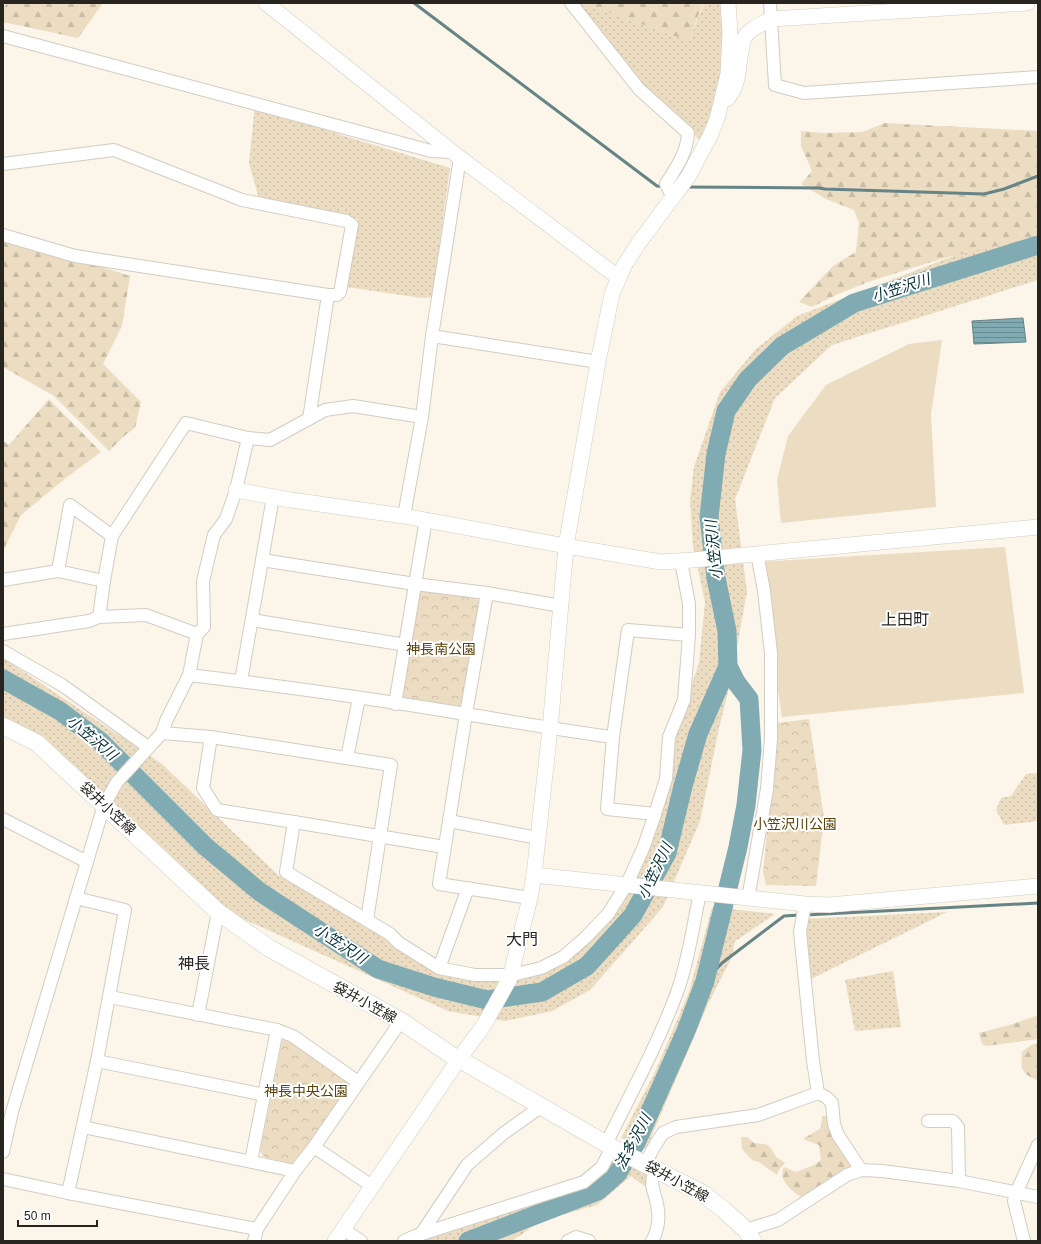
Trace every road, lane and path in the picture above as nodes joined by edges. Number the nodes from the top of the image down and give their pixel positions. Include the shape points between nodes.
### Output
1 (266, 3) edge
2 (571, 3) edge
3 (728, 3) edge
4 (770, 3) edge
5 (1027, 3) edge
6 (772, 19) junction
7 (3, 34) edge
8 (1038, 78) edge
9 (720, 106) junction
10 (456, 155) junction
11 (3, 164) edge
12 (673, 198) junction
13 (3, 235) edge
14 (619, 278) junction
15 (328, 295) junction
16 (432, 336) junction
17 (598, 362) junction
18 (422, 417) junction
19 (309, 420) junction
20 (248, 438) junction
21 (236, 490) junction
22 (273, 497) junction
23 (404, 516) junction
24 (426, 519) junction
25 (1038, 527) edge
26 (112, 536) junction
27 (566, 546) junction
28 (754, 554) junction
29 (262, 560) junction
30 (687, 560) junction
31 (58, 572) junction
32 (3, 580) edge
33 (104, 581) junction
34 (415, 584) junction
35 (487, 593) junction
36 (561, 606) junction
37 (99, 617) junction
38 (252, 620) junction
39 (3, 634) edge
40 (197, 634) junction
41 (689, 635) junction
42 (406, 645) junction
43 (3, 651) edge
44 (189, 675) junction
45 (241, 681) junction
46 (359, 698) junction
47 (395, 704) junction
48 (466, 714) junction
49 (3, 726) edge
50 (550, 729) junction
51 (162, 733) junction
52 (211, 737) junction
53 (613, 737) junction
54 (146, 749) junction
55 (347, 758) junction
56 (104, 805) junction
57 (655, 814) junction
58 (3, 819) edge
59 (448, 820) junction
60 (294, 822) junction
61 (380, 836) junction
62 (538, 838) junction
63 (444, 847) junction
64 (87, 862) junction
65 (534, 875) junction
66 (629, 885) junction
67 (1038, 886) edge
68 (468, 888) junction
69 (705, 894) junction
70 (76, 898) junction
71 (530, 898) junction
72 (745, 898) junction
73 (805, 904) junction
74 (218, 912) junction
75 (367, 920) junction
76 (439, 968) junction
77 (511, 976) junction
78 (110, 998) junction
79 (198, 1015) junction
80 (401, 1022) junction
81 (277, 1030) junction
82 (459, 1059) junction
83 (97, 1061) junction
84 (358, 1082) junction
85 (818, 1093) junction
86 (265, 1094) junction
87 (542, 1106) junction
88 (7, 1112) edge
89 (928, 1121) dead end
90 (83, 1127) junction
91 (1038, 1145) edge
92 (314, 1147) junction
93 (611, 1147) junction
94 (3, 1152) edge
95 (251, 1161) junction
96 (647, 1165) junction
97 (861, 1170) junction
98 (295, 1171) junction
99 (3, 1179) edge
100 (959, 1181) junction
101 (372, 1186) junction
102 (68, 1193) junction
103 (1016, 1193) junction
104 (1038, 1197) edge
105 (256, 1229) junction
106 (421, 1234) junction
107 (339, 1235) edge
108 (749, 1236) edge
109 (254, 1241) edge
110 (361, 1241) edge
111 (404, 1241) edge
112 (568, 1241) edge
113 (589, 1241) edge
114 (652, 1241) edge
115 (1024, 1241) edge

1 - 10 street
2 - 12 street via 639,89 688,133 688,143 683,157 666,184
3 - 9 street via 729,63
4 - 6 street
5 - 6 street
6 - 8 street via 775,85 804,93
6 - 9 street via 753,28 744,38 739,55 738,80 733,92
7 - 10 street via 431,151
9 - 12 street via 713,130 703,150
10 - 14 street
10 - 16 street
11 - 15 street via 114,150 242,200 346,221 352,225 340,292 337,295
12 - 14 street via 638,244
13 - 15 street via 75,256
14 - 17 street via 612,294
15 - 19 street
16 - 17 street
16 - 18 street
17 - 27 street
18 - 19 street via 353,406 325,410
18 - 23 street
19 - 20 street via 270,440
20 - 21 street
20 - 26 street via 186,423
21 - 22 street
21 - 40 street via 226,519 214,535 203,581 204,627
22 - 23 street
22 - 29 street
23 - 24 street
24 - 27 street
24 - 34 street
25 - 28 street
26 - 31 street via 70,504
26 - 33 street
27 - 30 street via 661,562
27 - 36 street
28 - 30 street
28 - 72 street via 764,591 771,653 771,739 767,789
29 - 34 street
29 - 38 street
30 - 41 street
31 - 32 street
31 - 33 street
33 - 37 street
34 - 35 street
34 - 42 street
35 - 36 street
35 - 48 street
36 - 50 street
37 - 39 street via 89,621
37 - 40 street via 146,615
38 - 42 street
38 - 45 street
40 - 44 street
41 - 53 street via 628,630
41 - 57 street via 684,700 668,737 666,780
42 - 47 street
43 - 54 street via 62,685
44 - 45 street
44 - 51 street
45 - 46 street
46 - 47 street
46 - 55 street
47 - 48 street
48 - 50 street
48 - 59 street
49 - 56 main road, 袋井小笠線 via 37,743
50 - 53 street
50 - 62 street
51 - 52 street
51 - 54 street
52 - 55 street
52 - 60 street via 203,788 217,810
53 - 57 street via 607,808
54 - 56 street via 117,782
55 - 61 street via 390,765
56 - 64 street
56 - 74 main road, 袋井小笠線
57 - 66 street
58 - 64 street
59 - 62 street
59 - 63 street
60 - 61 street
60 - 75 street via 286,872
61 - 63 street
61 - 75 street
62 - 65 street
63 - 68 street via 439,884
64 - 70 street
65 - 66 street
65 - 71 street
66 - 69 street
66 - 77 street via 608,914 563,957 541,968
67 - 73 street via 829,905
68 - 71 street
68 - 76 street
69 - 72 street
69 - 93 street via 677,993
70 - 78 street via 125,910
70 - 88 street
71 - 77 street
72 - 73 street
73 - 85 street via 800,932
74 - 79 street
74 - 80 main road, 袋井小笠線 via 269,948
75 - 76 street
76 - 77 street via 475,975
77 - 82 street via 484,1024
78 - 79 street
78 - 83 street
79 - 81 street
80 - 82 main road, 袋井小笠線
80 - 84 street
81 - 84 street via 293,1036
81 - 86 street
82 - 87 main road, 袋井小笠線
82 - 101 street
83 - 86 street
83 - 90 street
84 - 92 street
85 - 96 street via 758,1115 676,1127 663,1134 654,1147
85 - 97 street via 832,1103 838,1135
86 - 95 street
87 - 93 main road, 袋井小笠線
87 - 106 street via 504,1133 467,1165
88 - 94 street
89 - 100 street via 953,1121 958,1127
90 - 95 street
90 - 102 street
91 - 103 street
92 - 98 street
92 - 101 street
93 - 96 main road, 袋井小笠線
93 - 106 street via 602,1168 584,1182
95 - 98 street
96 - 108 main road, 袋井小笠線 via 702,1193 724,1210
96 - 114 street via 658,1206 659,1222
97 - 100 street
97 - 108 street via 847,1175
98 - 105 street
99 - 102 street
100 - 103 street
101 - 107 street
102 - 105 street
103 - 104 street
103 - 115 street via 1014,1200
105 - 109 street
106 - 111 street
107 - 110 street
112 - 113 street via 576,1237

